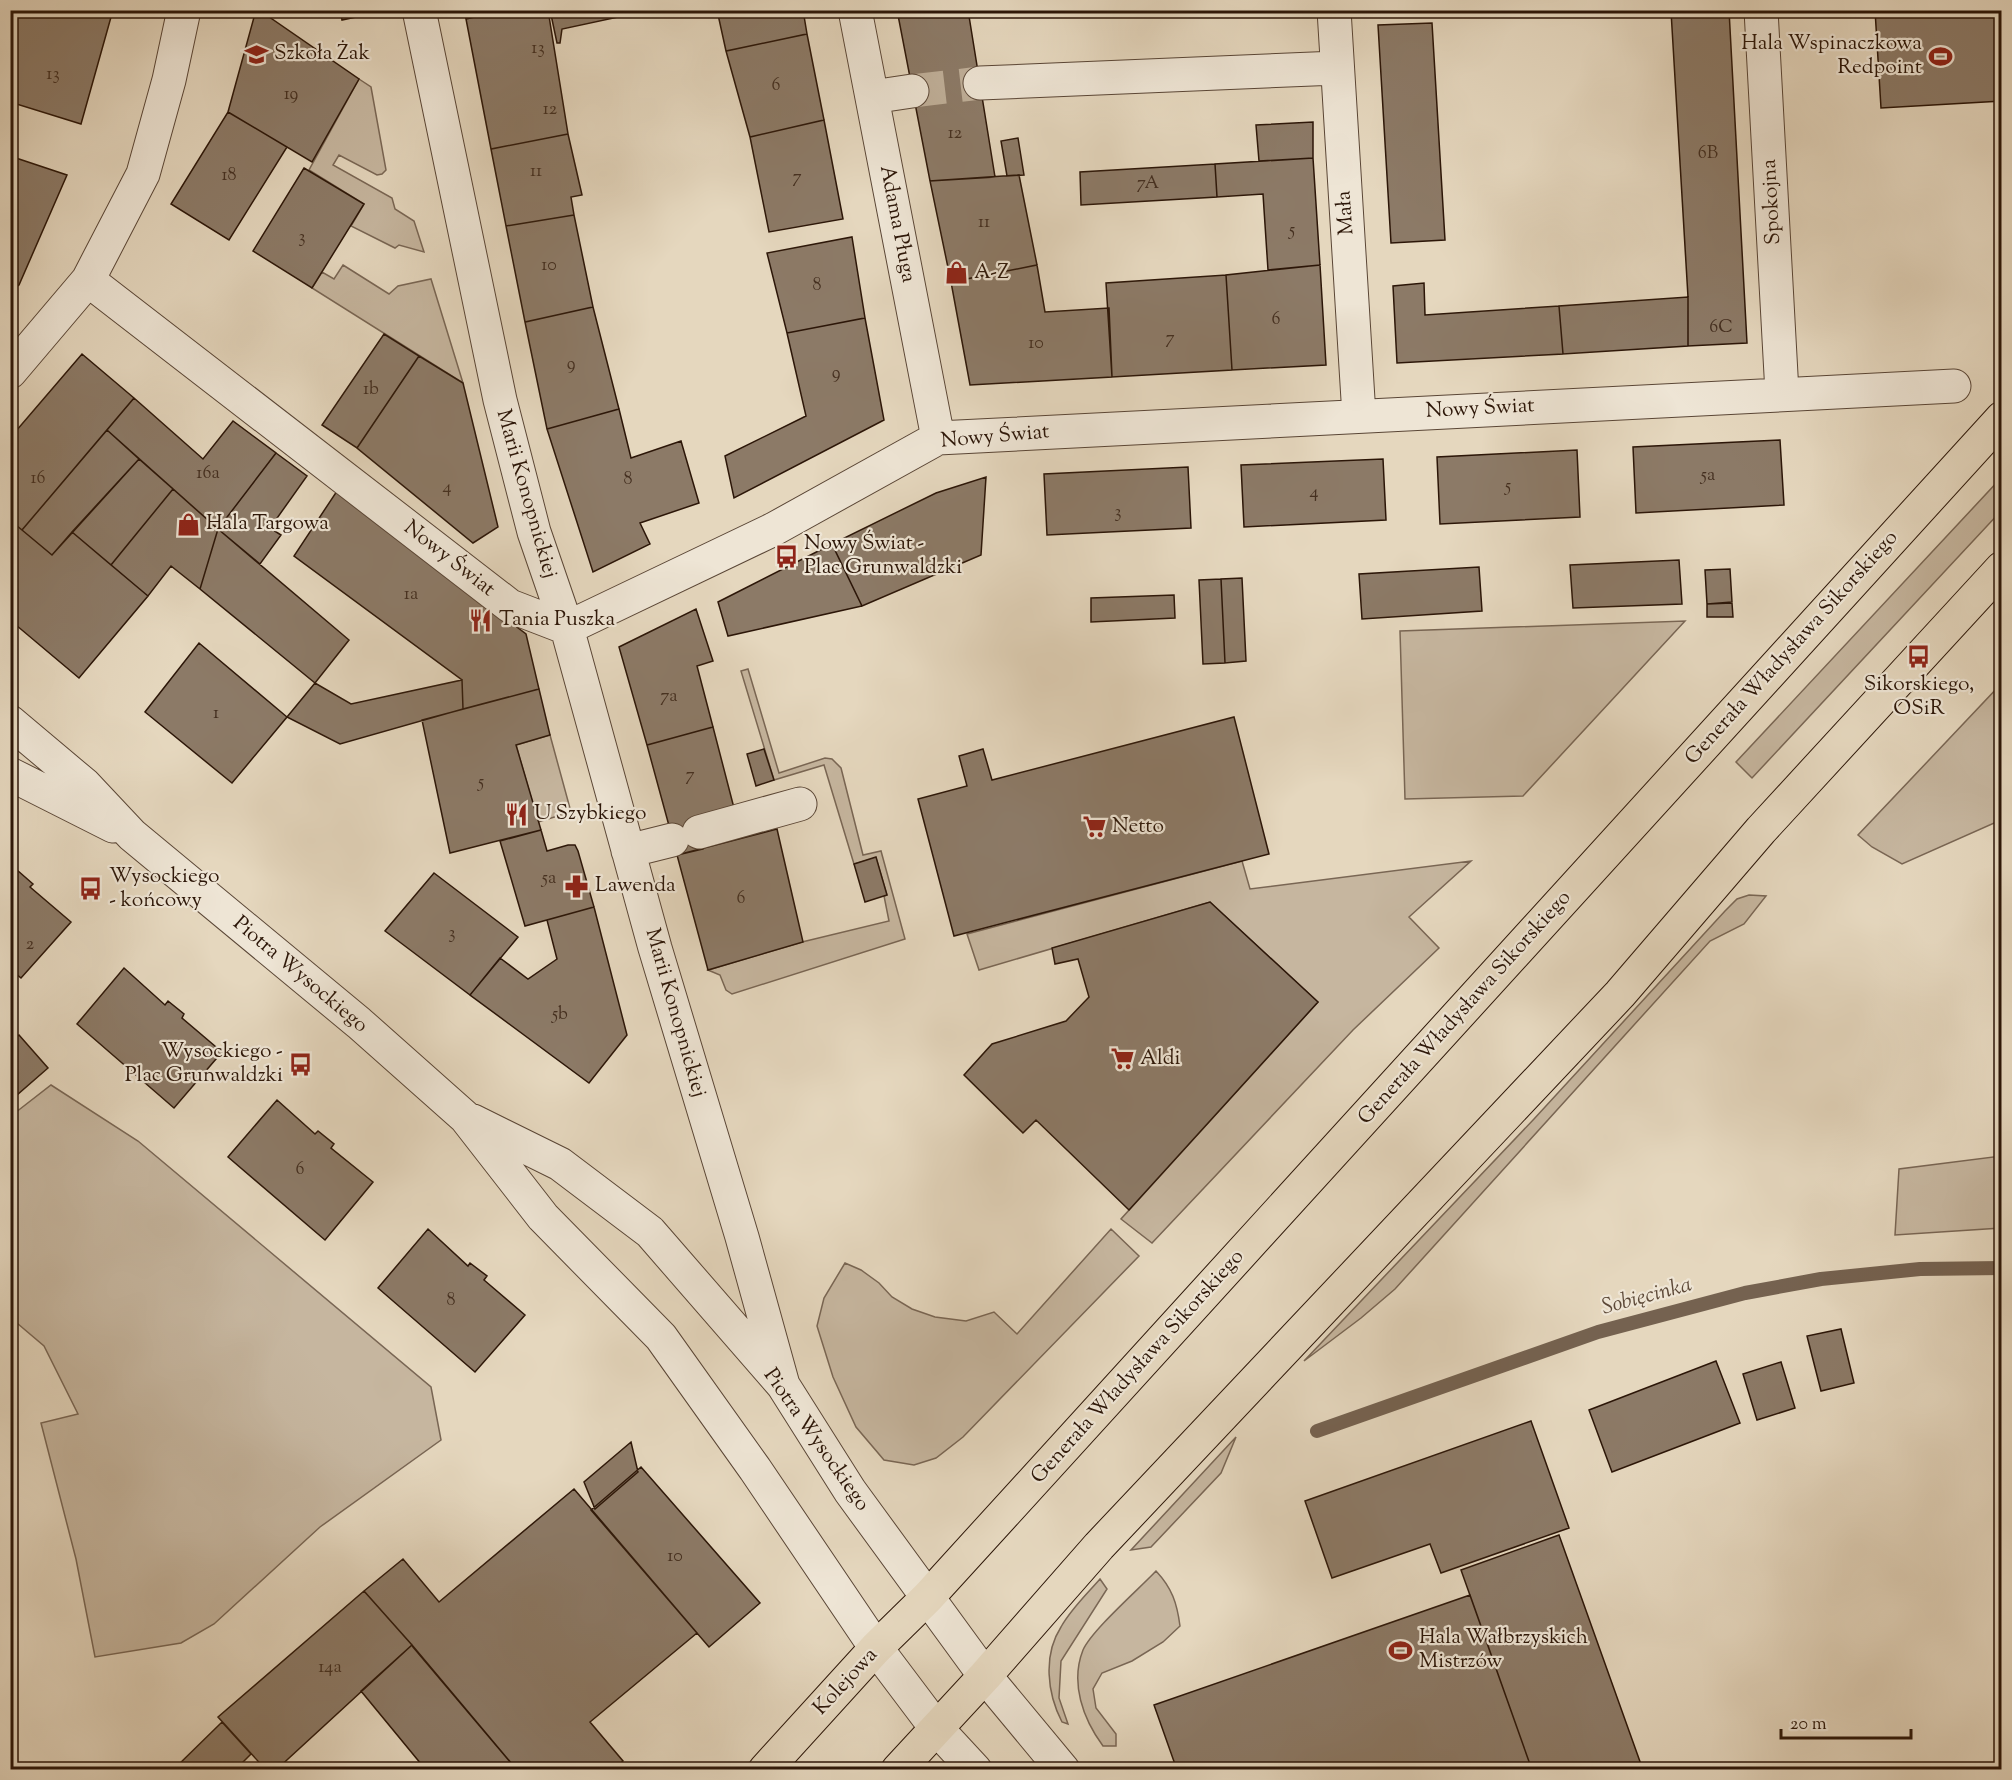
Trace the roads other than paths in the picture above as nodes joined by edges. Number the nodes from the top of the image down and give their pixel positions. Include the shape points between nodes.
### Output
1 (184, 10) edge
2 (419, 10) edge
3 (855, 10) edge
4 (1334, 10) edge
5 (1761, 10) edge
6 (1337, 68) junction
7 (980, 83) tunnel mouth
8 (912, 91) tunnel mouth
9 (872, 97) junction
10 (88, 280) junction
11 (10, 372) edge
12 (1954, 386) dead end
13 (1782, 393) junction
14 (1359, 416) junction
15 (2001, 418) edge
16 (938, 438) junction
17 (2001, 568) edge
18 (567, 628) junction
19 (10, 722) edge
20 (10, 774) edge
21 (800, 804) dead end
22 (132, 836) junction
23 (628, 850) junction
24 (466, 1118) junction
25 (783, 1385) junction
26 (928, 1597) junction
27 (876, 1648) junction
28 (985, 1676) junction
29 (937, 1729) junction
30 (765, 1770) edge
31 (898, 1770) edge
32 (975, 1770) edge
33 (1063, 1770) edge

1 - 10 street via 143,174
2 - 18 street, Marii Konopnickiej via 500,400 534,532
3 - 9 street, Adama Pługa
4 - 6 street, Mała
5 - 13 street, Spokojna
6 - 7 street
6 - 14 street, Mała
8 - 9 street
9 - 16 street, Adama Pługa
10 - 11 street
10 - 18 street, Nowy Świat via 510,606
12 - 13 street, Nowy Świat
13 - 14 street, Nowy Świat
14 - 16 street, Nowy Świat
15 - 26 main road, Generała Władysława Sikorskiego
16 - 18 street, Nowy Świat via 774,529
17 - 28 main road via 1761,830 1620,994 1099,1546
18 - 23 street, Marii Konopnickiej
19 - 22 street, Piotra Wysockiego via 85,785
20 - 22 street, Piotra Wysockiego
21 - 23 street
22 - 24 street, Piotra Wysockiego via 359,1023
23 - 25 street, Marii Konopnickiej
24 - 25 street, Piotra Wysockiego via 561,1164 650,1232
24 - 27 street, Piotra Wysockiego via 543,1217 661,1337
25 - 26 street, Piotra Wysockiego via 850,1491
26 - 27 main road, Kolejowa
26 - 28 street, Piotra Wysockiego
27 - 29 street, Piotra Wysockiego
27 - 30 main road, Kolejowa
28 - 29 main road
28 - 33 street, Piotra Wysockiego
29 - 31 main road
29 - 32 street, Piotra Wysockiego

